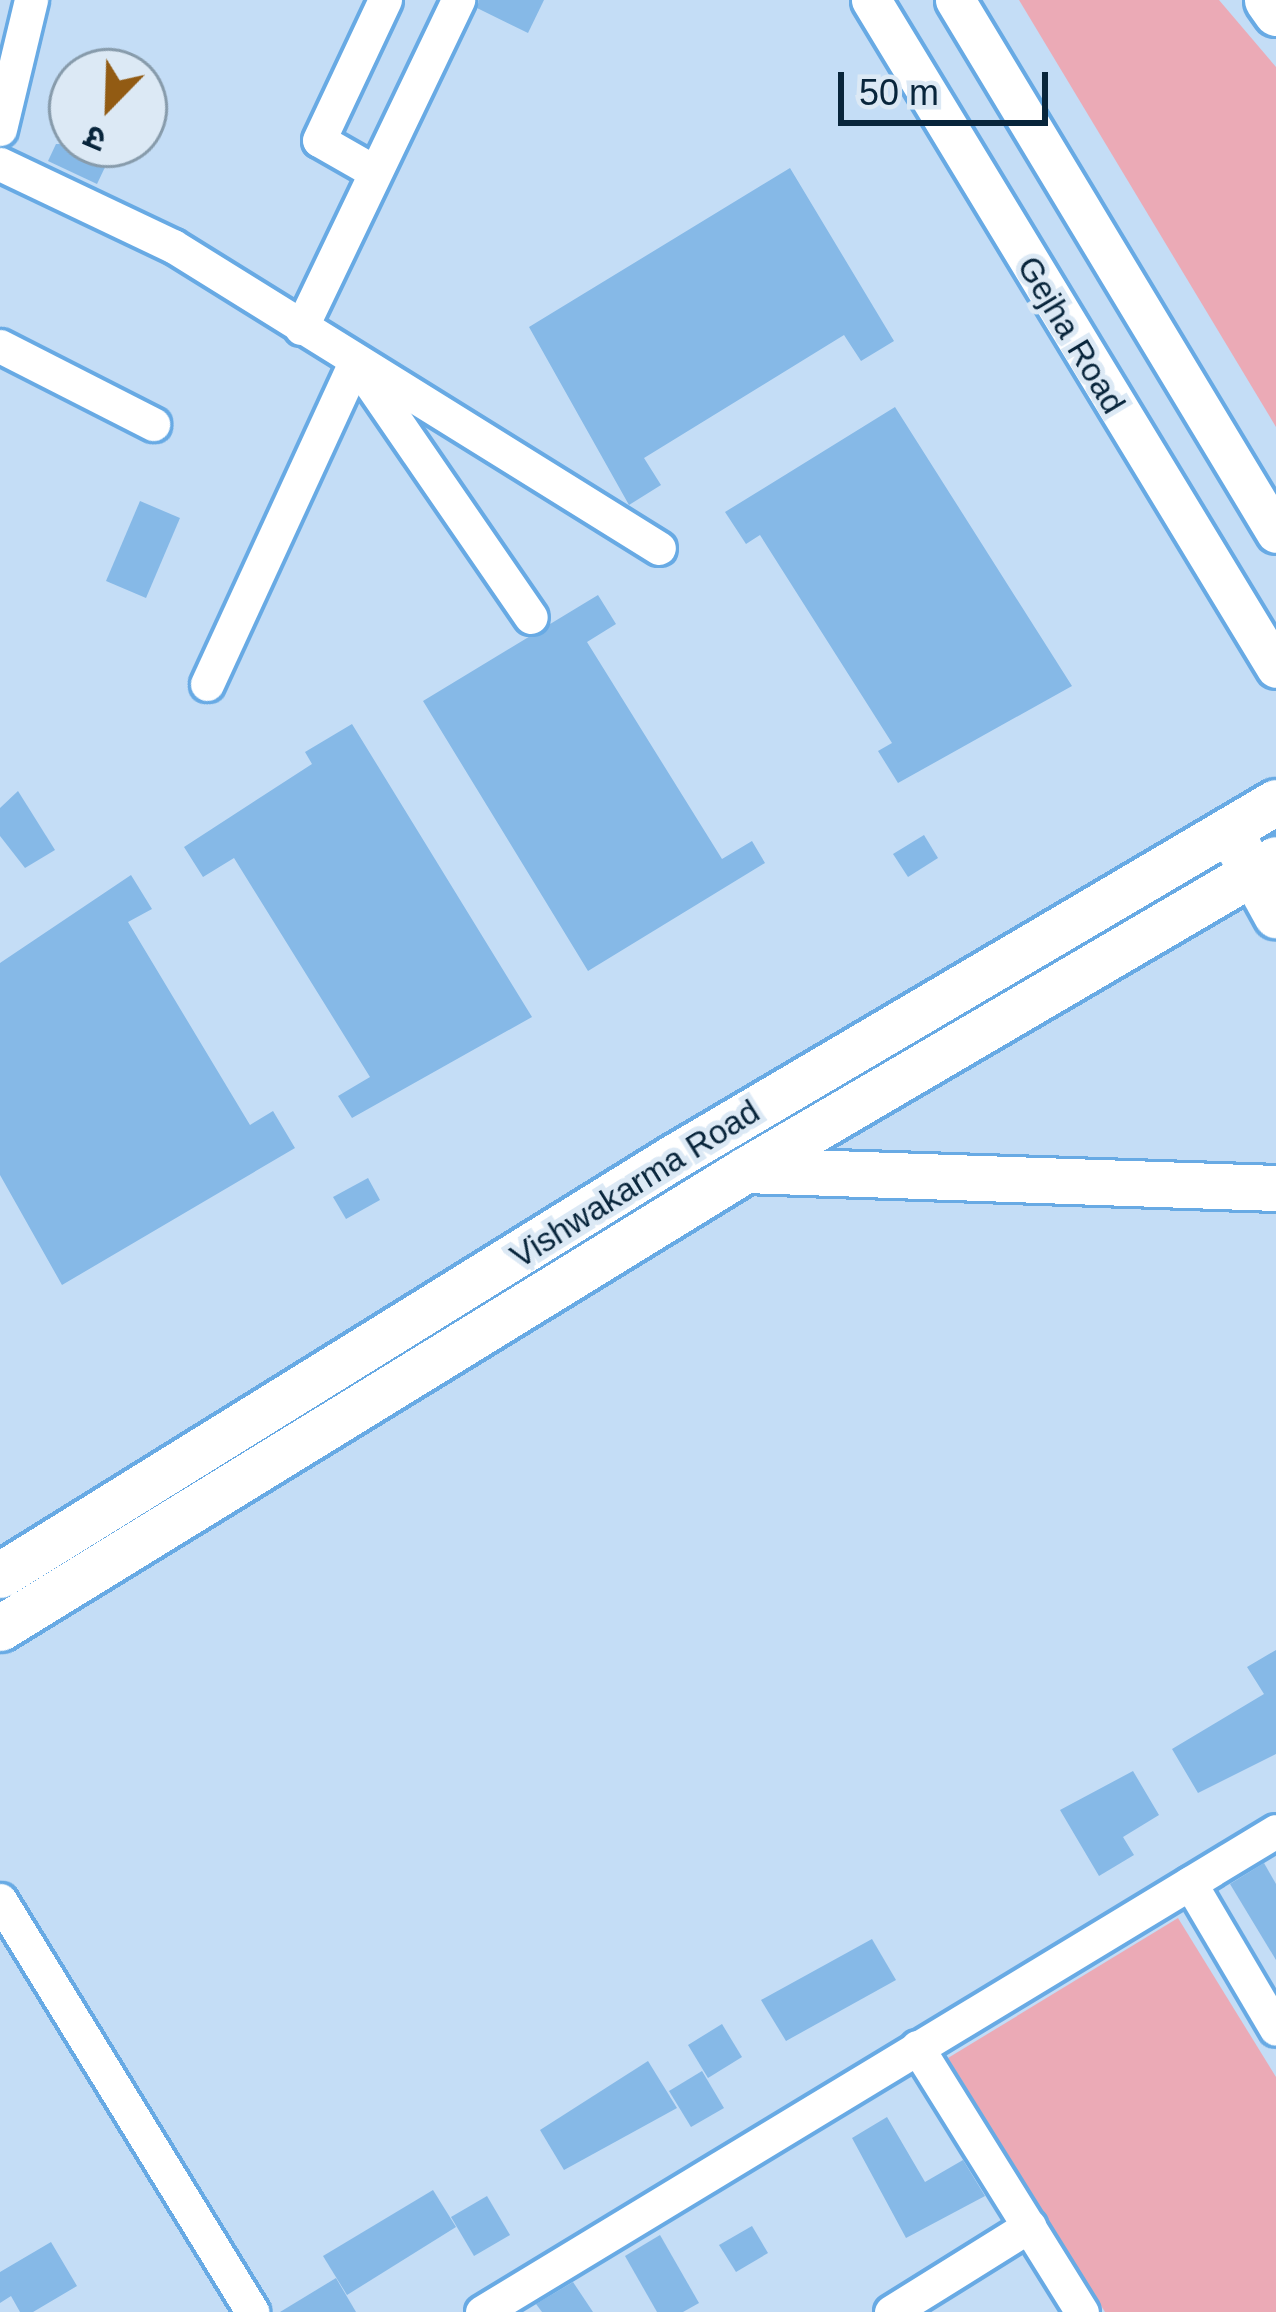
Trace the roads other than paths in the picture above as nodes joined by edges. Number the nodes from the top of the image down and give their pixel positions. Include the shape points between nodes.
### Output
1 (31, 0) edge
2 (385, 0) edge
3 (458, 0) edge
4 (871, 0) edge
5 (955, 0) edge
6 (1267, 0) edge
7 (1276, 13) edge
8 (0, 129) edge
9 (0, 164) edge
10 (375, 172) junction
11 (301, 328) junction
12 (0, 346) edge
13 (355, 362) junction
14 (153, 424) dead end
15 (1276, 533) edge
16 (659, 548) dead end
17 (532, 617) dead end
18 (1276, 668) edge
19 (208, 684) dead end
20 (1276, 802) edge
21 (1229, 829) junction
22 (1263, 866) edge
23 (1276, 915) edge
24 (745, 1170) junction
25 (1276, 1188) edge
26 (77, 1554) junction
27 (0, 1575) edge
28 (0, 1628) edge
29 (1276, 1831) edge
30 (1190, 1883) junction
31 (0, 1900) edge
32 (1276, 2029) edge
33 (917, 2047) junction
34 (1028, 2226) junction
35 (252, 2312) edge
36 (482, 2312) edge
37 (891, 2312) edge
38 (1082, 2312) edge

1 - 8 street
2 - 10 street via 319,140
3 - 10 street
4 - 18 street, Gejha Road
5 - 15 street
6 - 7 main road
9 - 11 street via 173,246
10 - 11 street
11 - 13 street
12 - 14 street
13 - 16 street
13 - 17 street
13 - 19 street
20 - 21 main road, Vishwakarma Road
21 - 22 main road
21 - 26 main road, Vishwakarma Road via 672,1158
22 - 23 main road
22 - 24 main road, Vishwakarma Road
24 - 25 main road
24 - 26 main road, Vishwakarma Road
26 - 27 main road, Vishwakarma Road
26 - 28 main road, Vishwakarma Road
29 - 30 street
30 - 32 street
30 - 33 street
31 - 35 street
33 - 34 street
33 - 36 street
34 - 37 street
34 - 38 street

